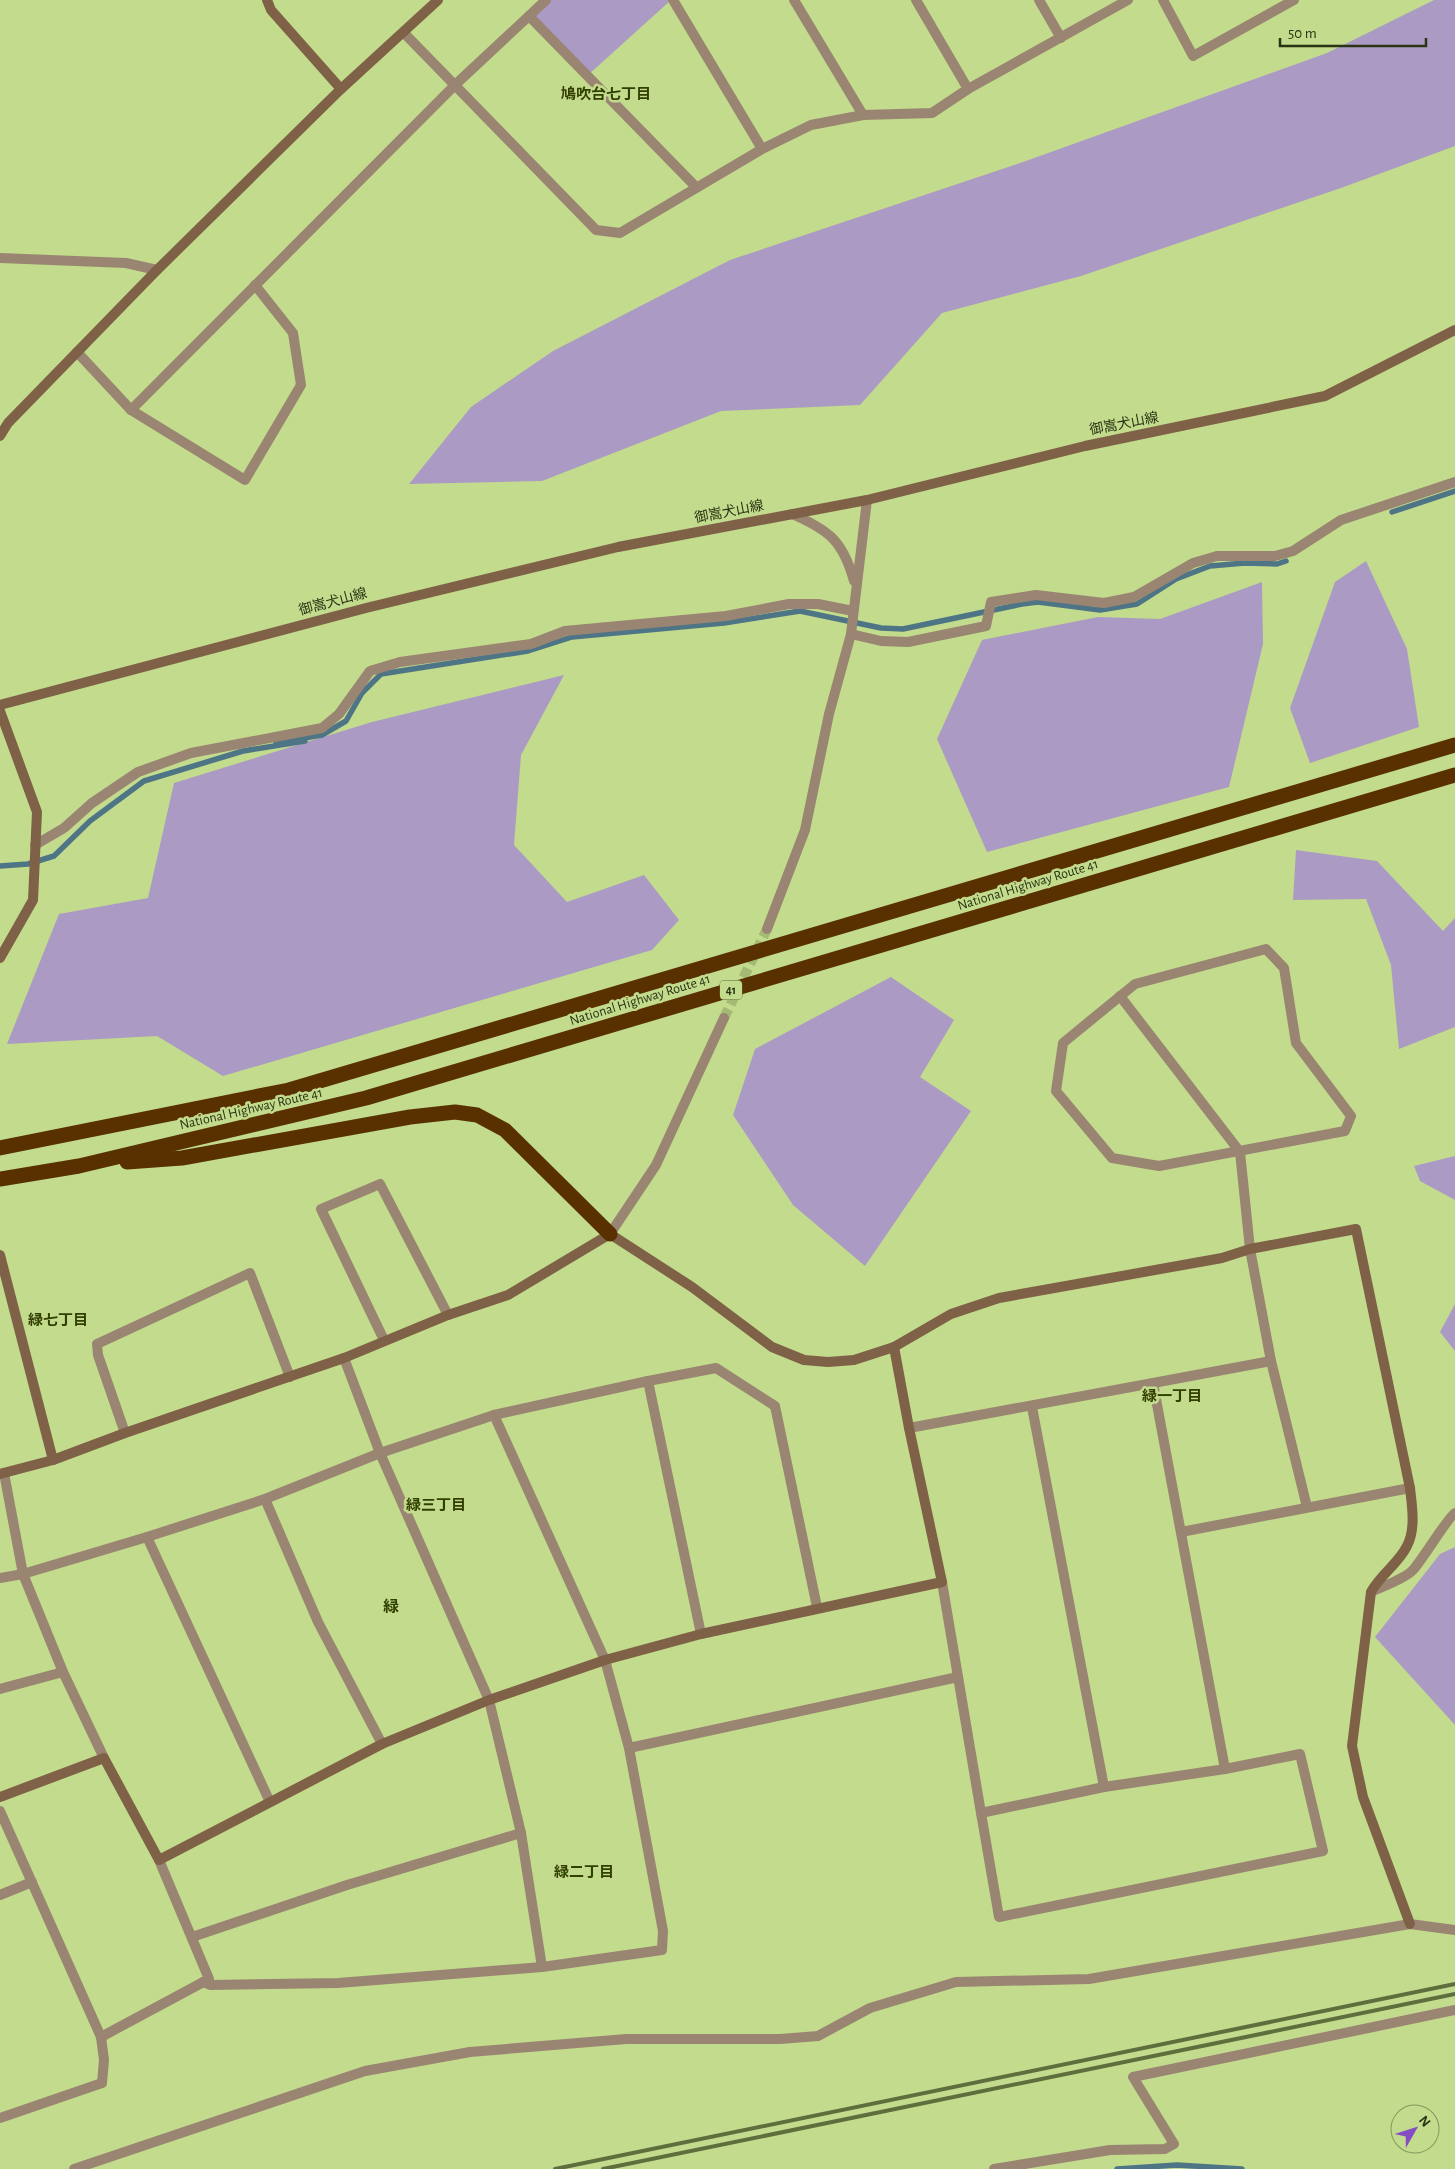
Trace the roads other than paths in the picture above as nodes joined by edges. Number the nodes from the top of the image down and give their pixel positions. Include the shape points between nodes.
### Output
1 (267, 0) edge
2 (438, 0) edge
3 (546, 0) edge
4 (673, 0) edge
5 (794, 0) edge
6 (916, 0) edge
7 (1039, 0) edge
8 (1128, 0) edge
9 (1163, 0) edge
10 (1294, 0) edge
11 (1283, 3) edge
12 (529, 16) junction
13 (404, 33) junction
14 (1061, 38) junction
15 (456, 84) junction
16 (342, 89) junction
17 (968, 89) junction
18 (864, 115) junction
19 (762, 149) junction
20 (696, 187) junction
21 (0, 258) edge
22 (157, 270) junction
23 (255, 285) junction
24 (1455, 330) edge
25 (77, 352) junction
26 (131, 410) junction
27 (0, 436) edge
28 (1455, 482) edge
29 (868, 500) junction
30 (792, 514) junction
31 (856, 586) junction
32 (853, 611) junction
33 (851, 634) junction
34 (0, 705) edge
35 (0, 711) edge
36 (1455, 745) edge
37 (1455, 775) edge
38 (36, 845) junction
39 (767, 929) tunnel mouth
40 (0, 958) edge
41 (1120, 996) junction
42 (724, 1018) tunnel mouth
43 (0, 1148) edge
44 (1240, 1152) junction
45 (79, 1166) junction
46 (0, 1179) edge
47 (610, 1234) junction
48 (1250, 1249) junction
49 (0, 1255) edge
50 (448, 1315) junction
51 (384, 1340) junction
52 (894, 1347) junction
53 (344, 1358) junction
54 (1271, 1361) junction
55 (290, 1377) junction
56 (648, 1381) junction
57 (1153, 1383) junction
58 (1032, 1407) junction
59 (494, 1415) junction
60 (909, 1428) junction
61 (125, 1433) junction
62 (380, 1453) junction
63 (53, 1460) junction
64 (2, 1474) edge
65 (1410, 1488) junction
66 (265, 1499) junction
67 (1307, 1507) junction
68 (1455, 1513) edge
69 (1181, 1532) junction
70 (147, 1537) junction
71 (23, 1574) junction
72 (0, 1578) edge
73 (942, 1582) junction
74 (1371, 1592) junction
75 (817, 1607) junction
76 (701, 1634) junction
77 (605, 1660) junction
78 (63, 1672) junction
79 (958, 1677) junction
80 (0, 1689) edge
81 (490, 1700) junction
82 (382, 1744) junction
83 (629, 1748) junction
84 (104, 1758) junction
85 (1225, 1769) junction
86 (1104, 1788) junction
87 (0, 1797) edge
88 (270, 1802) junction
89 (0, 1811) edge
90 (981, 1813) junction
91 (521, 1833) junction
92 (158, 1860) junction
93 (32, 1882) junction
94 (0, 1895) edge
95 (1410, 1924) junction
96 (1455, 1930) edge
97 (192, 1937) junction
98 (542, 1967) junction
99 (203, 1982) junction
100 (1455, 2010) edge
101 (101, 2037) junction
102 (0, 2118) edge
103 (74, 2169) edge
104 (994, 2169) edge

1 - 16 street via 271,10
2 - 13 street
3 - 12 street
4 - 19 street
5 - 18 street
6 - 17 street
7 - 14 street
8 - 14 street
9 - 11 street via 1193,56
10 - 11 street
12 - 15 street
12 - 20 street
13 - 15 street
13 - 16 street
14 - 17 street
15 - 20 street via 596,230 620,233
15 - 23 street
16 - 22 street
17 - 18 street via 932,113
18 - 19 street via 811,125
19 - 20 street
21 - 22 street via 126,262
22 - 25 street
23 - 26 street
23 - 26 street via 293,333 301,385 245,480
24 - 29 street, 御嵩犬山線 via 1325,396 1085,446
25 - 26 street
25 - 27 street via 8,423
28 - 33 street via 1341,520 1293,551 1275,556 1217,556 1192,563 1134,597 1104,603 1036,595 991,602 986,626 908,642 881,641
29 - 30 street, 御嵩犬山線
29 - 31 street
30 - 31 street via 819,526 837,543 847,556
30 - 34 street, 御嵩犬山線 via 618,547
31 - 32 street
32 - 33 street
32 - 38 street via 818,604 789,604 726,616 565,632 531,644 400,662 370,672 340,714 322,728 191,753 138,772
33 - 39 street via 828,714 805,830
35 - 38 street via 37,812
36 - 43 highway, National Highway Route 41 / 41 via 288,1090
37 - 45 highway, National Highway Route 41 / 41 via 366,1098
38 - 40 street via 33,900
41 - 44 street
41 - 44 street via 1063,1043 1056,1091 1112,1158 1158,1166
41 - 44 street via 1135,984 1266,949 1284,968 1296,1044 1351,1116 1345,1131
42 - 47 street via 656,1165
44 - 48 street
45 - 46 highway, National Highway Route 41 / 41
45 - 47 highway via 182,1158 410,1117 455,1112 477,1115 505,1130
47 - 50 street via 508,1295
47 - 52 street via 692,1287 772,1347 804,1360 854,1360
48 - 52 street via 1222,1258 999,1298 951,1314
48 - 54 street
48 - 65 street via 1356,1229
49 - 63 street
50 - 51 street
50 - 51 street via 380,1184 321,1209
51 - 53 street
52 - 60 street
53 - 55 street
53 - 62 street
54 - 57 street
54 - 67 street
55 - 61 street
55 - 61 street via 250,1273 97,1344
56 - 59 street
56 - 75 street via 716,1368 775,1406
56 - 76 street
57 - 58 street
57 - 69 street
58 - 60 street
58 - 86 street
59 - 62 street
59 - 77 street
60 - 73 street
61 - 63 street
62 - 66 street
62 - 81 street
63 - 64 street
64 - 71 street
65 - 67 street
65 - 74 street via 1413,1524 1408,1546
66 - 70 street
66 - 82 street via 318,1622
67 - 69 street
68 - 74 street via 1449,1516 1440,1534 1411,1572
69 - 85 street
70 - 71 street
70 - 88 street
71 - 72 street
71 - 78 street
73 - 75 street
73 - 79 street
74 - 95 street via 1352,1746 1363,1797
75 - 76 street
76 - 77 street
77 - 81 street
77 - 83 street
78 - 80 street
78 - 84 street
79 - 83 street
79 - 90 street
81 - 82 street
81 - 91 street
82 - 88 street
83 - 98 street via 662,1931 662,1950
84 - 87 street
84 - 92 street
85 - 86 street
85 - 90 street via 1300,1754 1323,1851 999,1916
86 - 90 street
88 - 92 street
89 - 93 street
91 - 97 street via 347,1885
91 - 98 street
92 - 97 street
93 - 94 street
93 - 101 street
95 - 96 street
95 - 103 street via 1089,1978 956,1982 870,2008 818,2036 626,2039 470,2052 365,2071
97 - 99 street via 209,1979
98 - 99 street via 338,1983 210,1985
99 - 101 street
100 - 104 street via 1133,2078 1174,2144 1165,2149 1110,2150
101 - 102 street via 102,2083

